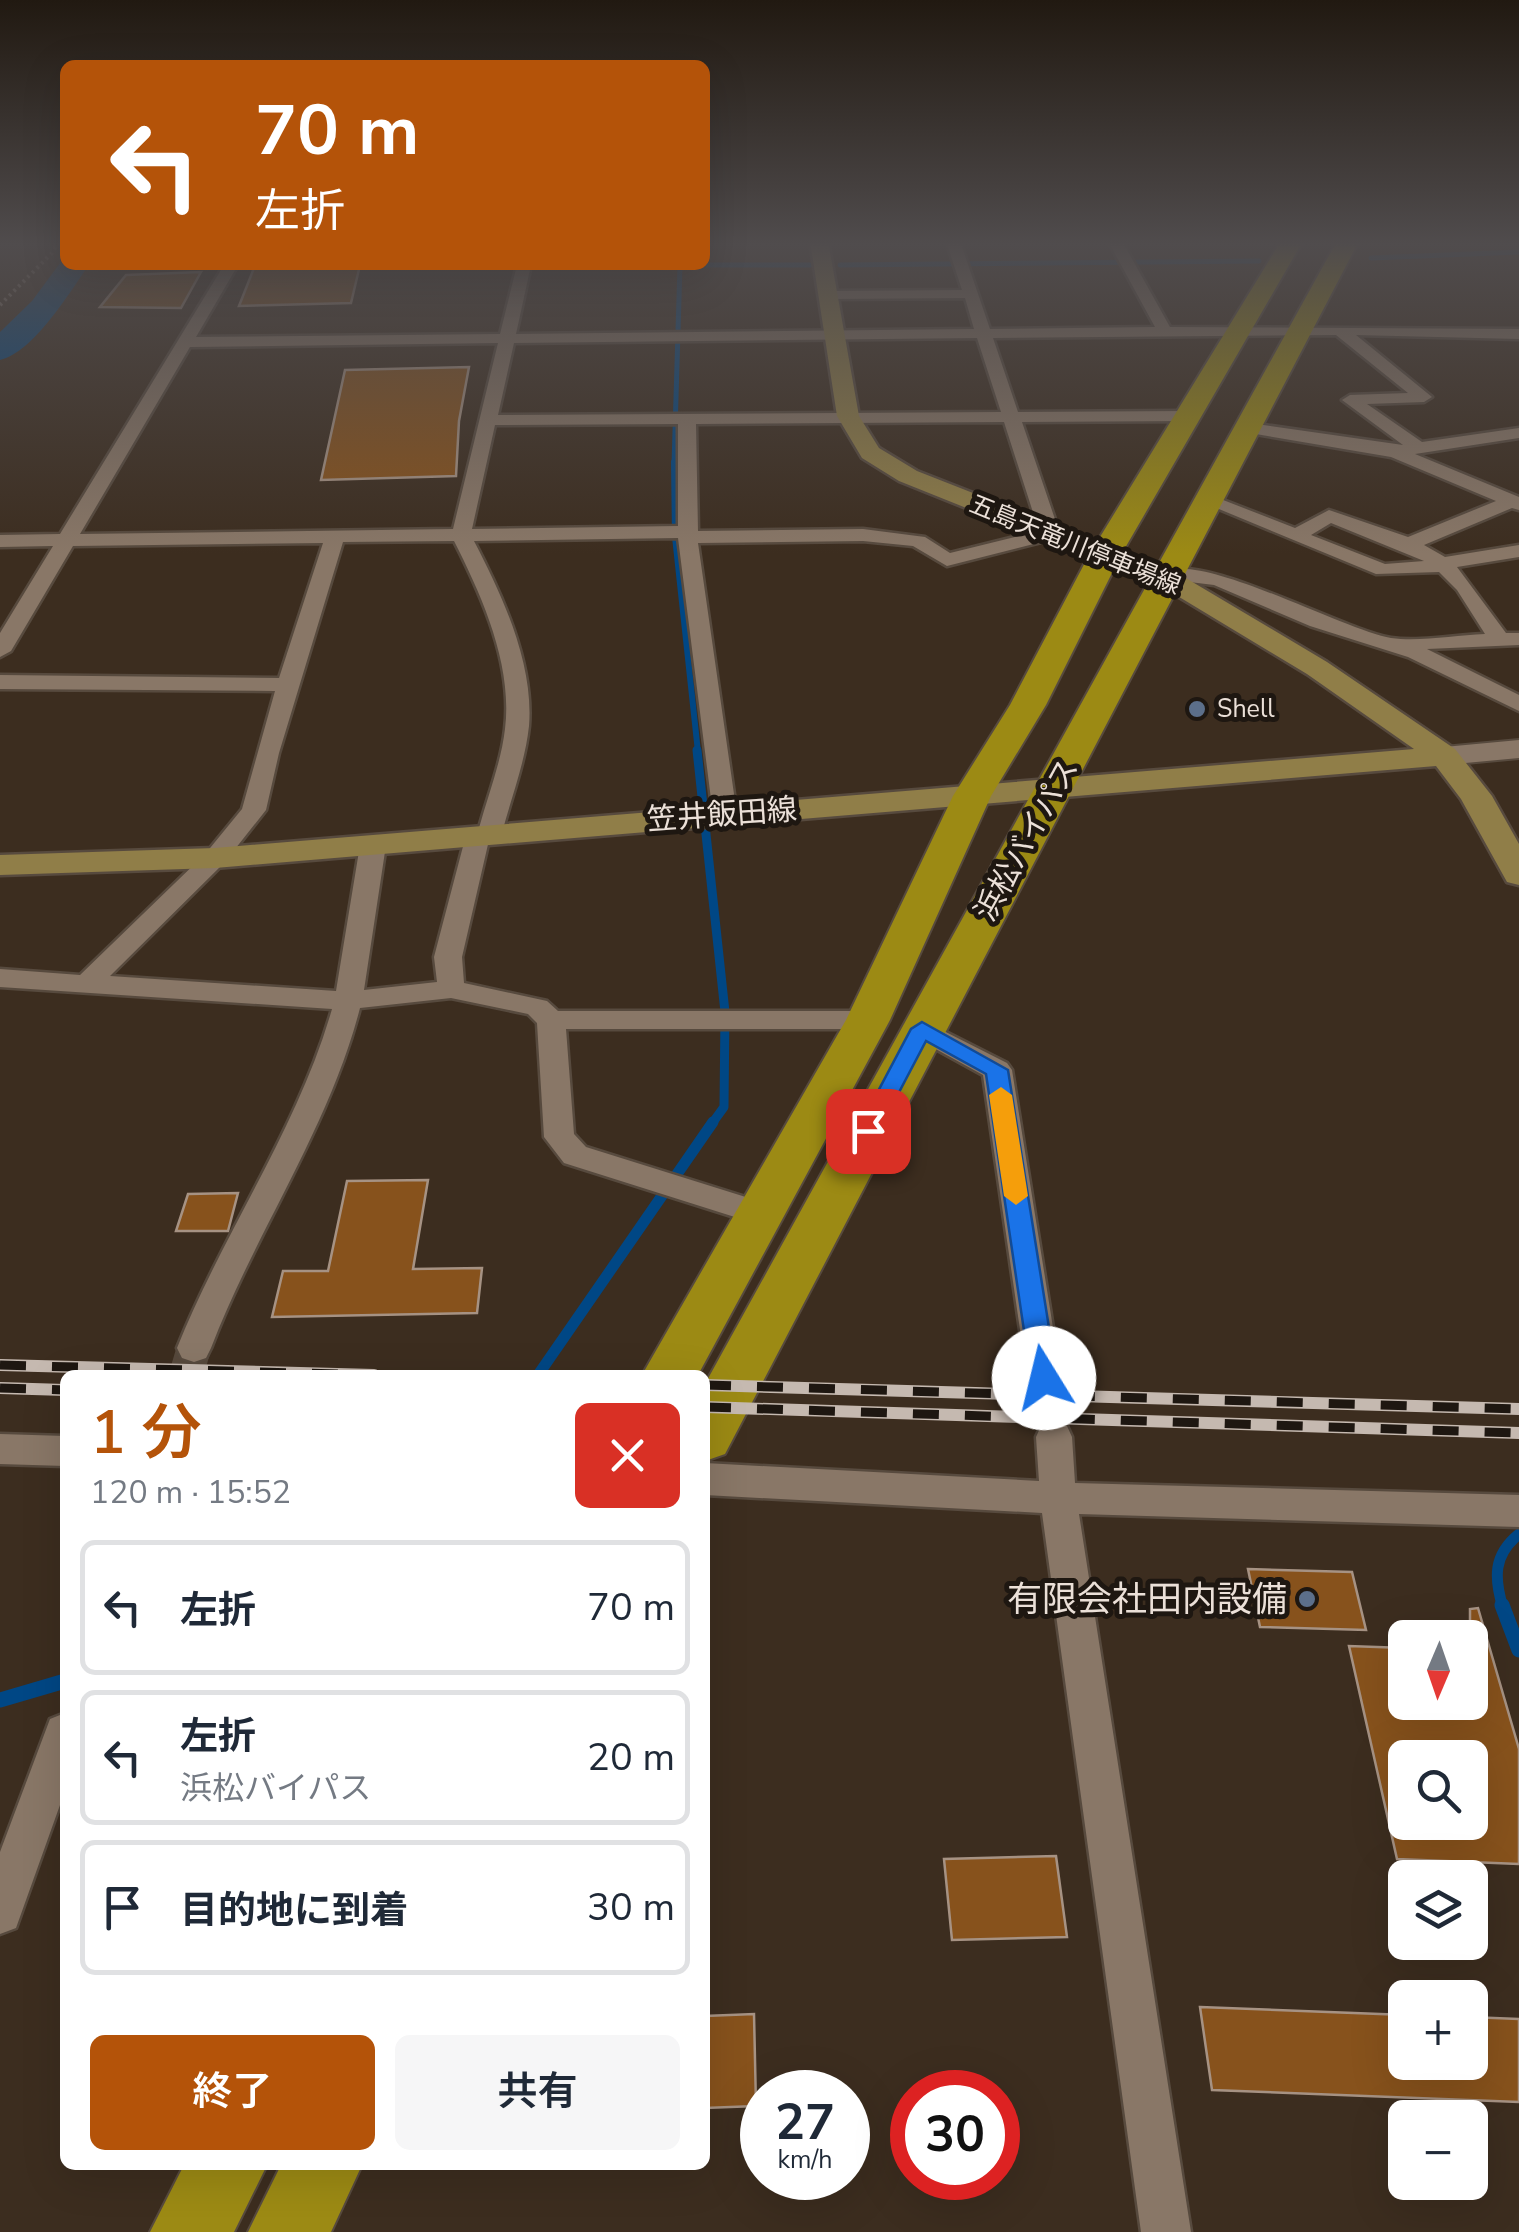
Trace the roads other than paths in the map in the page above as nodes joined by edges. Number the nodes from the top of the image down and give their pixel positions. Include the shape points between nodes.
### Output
1 (183, 345) edge
2 (507, 345) edge
3 (837, 345) edge
4 (988, 345) edge
5 (1230, 345) edge
6 (1293, 345) edge
7 (1359, 345) edge
8 (1012, 415) junction
9 (848, 416) junction
10 (1188, 416) junction
11 (687, 418) junction
12 (490, 420) junction
13 (1250, 428) junction
14 (1519, 432) edge
15 (1414, 445) junction
16 (1395, 452) junction
17 (1211, 502) junction
18 (1516, 503) edge
19 (688, 534) junction
20 (1050, 534) junction
21 (1299, 534) junction
22 (460, 535) junction
23 (335, 536) junction
24 (0, 540) edge
25 (65, 540) junction
26 (1409, 544) junction
27 (1519, 551) edge
28 (1105, 555) junction
29 (1445, 564) junction
30 (1172, 577) junction
31 (1509, 639) edge
32 (1390, 646) junction
33 (0, 651) edge
34 (0, 682) edge
35 (289, 685) junction
36 (1519, 704) edge
37 (1519, 749) edge
38 (1444, 756) junction
39 (1057, 787) junction
40 (972, 796) junction
41 (724, 815) junction
42 (484, 834) junction
43 (373, 846) junction
44 (215, 858) junction
45 (0, 865) edge
46 (1519, 875) edge
47 (0, 978) edge
48 (88, 982) junction
49 (452, 989) junction
50 (345, 1001) junction
51 (551, 1020) junction
52 (868, 1020) junction
53 (922, 1029) junction
54 (760, 1213) junction
55 (194, 1348) tunnel mouth
56 (673, 1370) edge
57 (1044, 1378) tunnel mouth
58 (710, 1428) edge
59 (1054, 1437) tunnel mouth
60 (0, 1449) edge
61 (60, 1451) edge
62 (710, 1480) edge
63 (1058, 1498) junction
64 (1519, 1511) edge
65 (60, 1747) edge
66 (0, 1912) edge
67 (225, 2170) edge
68 (320, 2170) edge
69 (190, 2232) edge
70 (288, 2232) edge
71 (1166, 2232) edge

1 - 25 street
2 - 12 street
3 - 9 main road, 五島天竜川停車場線
4 - 8 street
5 - 10 highway, 浜松バイパス
6 - 13 highway, 浜松バイパス
7 - 15 street via 1424,397 1350,400
8 - 9 street
8 - 10 street
8 - 20 street
9 - 11 street
9 - 20 main road, 五島天竜川停車場線 via 869,456
10 - 28 highway, 浜松バイパス
11 - 12 street
11 - 19 street
12 - 22 street
13 - 16 street
13 - 17 highway, 浜松バイパス
14 - 15 street
15 - 16 street
16 - 18 street
17 - 21 street
17 - 30 highway, 浜松バイパス
18 - 26 street
19 - 20 street via 863,534 918,541 947,560
19 - 22 street
19 - 41 street
20 - 28 main road, 五島天竜川停車場線
21 - 26 street via 1329,516
21 - 29 street via 1384,570
22 - 23 street
22 - 42 street via 486,580 518,715
23 - 25 street
23 - 35 street
24 - 25 street
25 - 33 street
26 - 29 street
27 - 29 street
28 - 30 main road, 五島天竜川停車場線
28 - 40 highway, 浜松バイパス via 1028,705
29 - 31 street
30 - 32 street via 1218,579
30 - 38 main road, 五島天竜川停車場線
30 - 39 highway, 浜松バイパス
31 - 32 street
32 - 36 street via 1416,652
34 - 35 street
35 - 44 street via 254,810
37 - 38 street
38 - 39 main road, 笠井飯田線
38 - 46 main road, 五島天竜川停車場線 via 1476,796
39 - 40 main road, 笠井飯田線
39 - 53 highway, 浜松バイパス
40 - 41 main road, 笠井飯田線
40 - 52 highway, 浜松バイパス
41 - 42 main road, 笠井飯田線
42 - 43 main road, 笠井飯田線
42 - 49 street via 448,957
43 - 44 main road, 笠井飯田線
43 - 50 street
44 - 45 main road, 笠井飯田線
44 - 48 street
47 - 48 street
48 - 50 street
49 - 50 street
49 - 51 street via 537,1007
50 - 55 street via 329,1061 214,1292
51 - 52 street
51 - 54 street via 559,1137 575,1155
52 - 54 highway, 浜松バイパス
53 - 57 street via 997,1070
53 - 58 highway, 浜松バイパス
54 - 56 highway, 浜松バイパス
59 - 63 street
60 - 61 street
62 - 63 street
63 - 64 street
63 - 71 street
65 - 66 street
67 - 69 highway
68 - 70 highway

